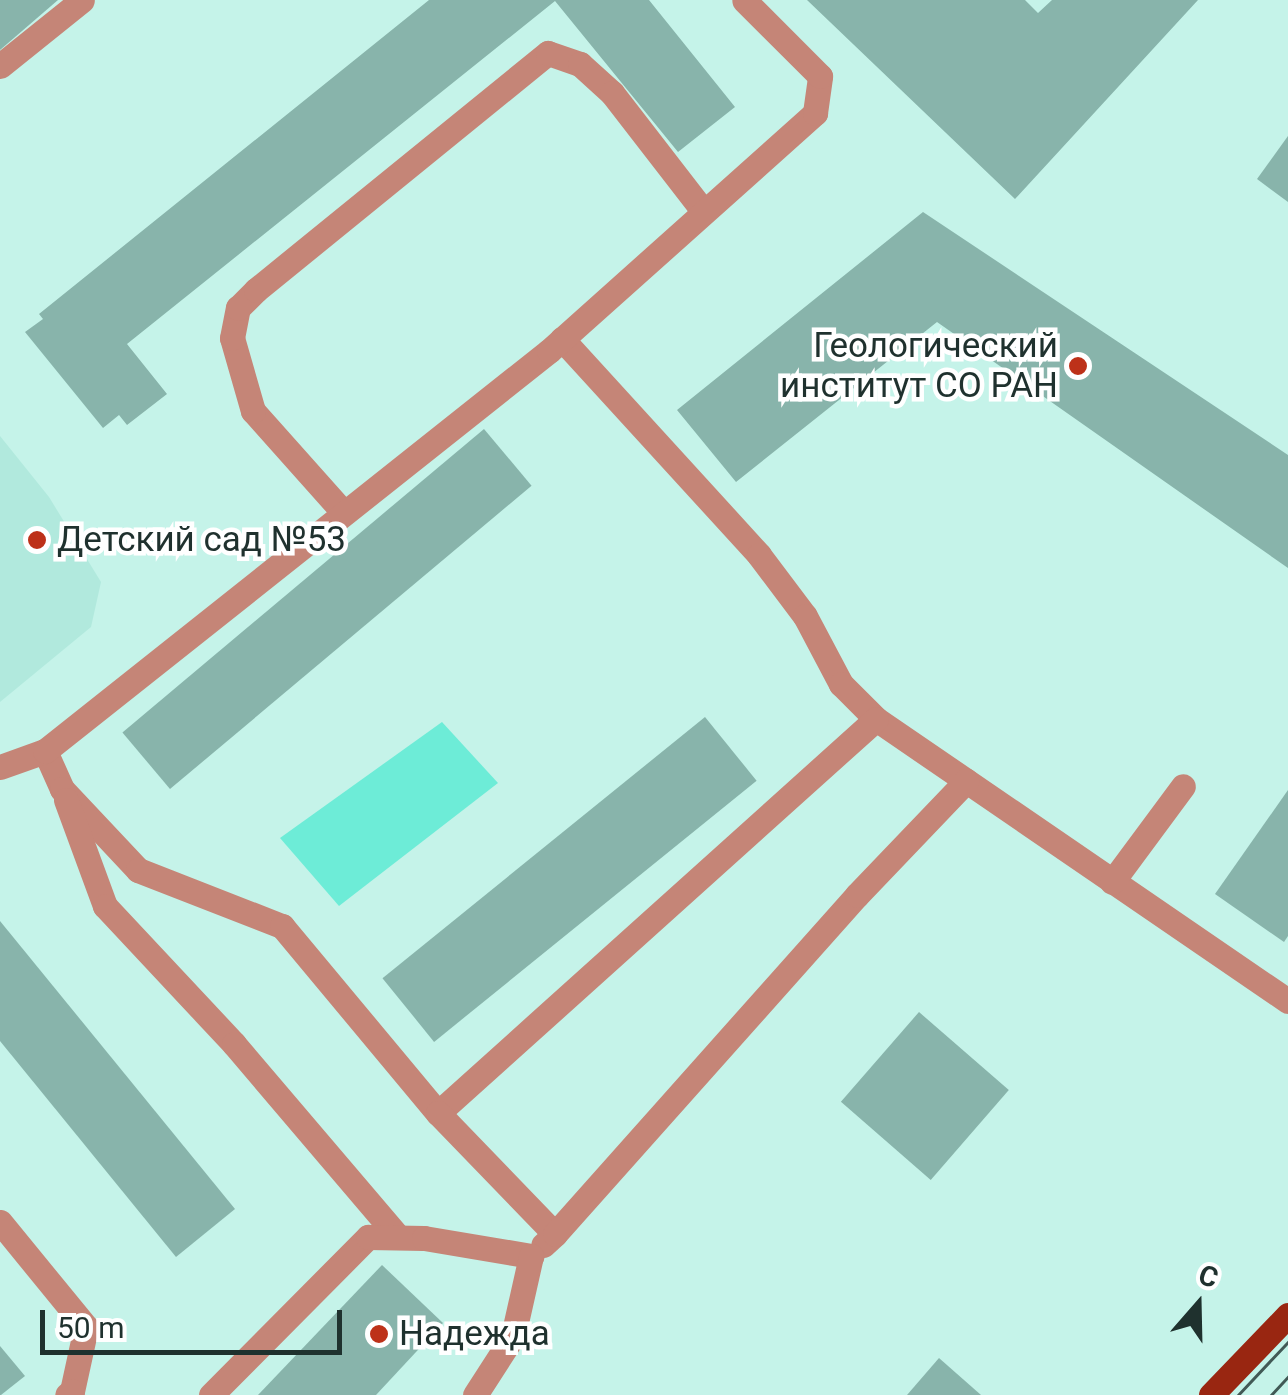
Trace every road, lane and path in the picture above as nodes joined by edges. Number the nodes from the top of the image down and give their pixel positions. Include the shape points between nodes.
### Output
1 (82, 0) edge
2 (744, 0) edge
3 (0, 66) edge
4 (704, 212) junction
5 (562, 339) junction
6 (344, 513) junction
7 (876, 719) junction
8 (45, 751) junction
9 (0, 767) edge
10 (966, 781) junction
11 (1182, 786) dead end
12 (62, 789) junction
13 (1112, 882) junction
14 (1288, 1001) edge
15 (438, 1114) junction
16 (0, 1222) edge
17 (556, 1234) junction
18 (398, 1237) junction
19 (531, 1256) junction
20 (1288, 1315) edge
21 (67, 1395) edge
22 (212, 1395) edge
23 (476, 1395) edge
24 (1211, 1395) edge

1 - 3 lane
2 - 4 lane via 820,76 814,113
4 - 5 lane
4 - 6 lane via 612,93 580,64 548,53 256,290 238,308 232,338 253,411
5 - 6 lane
5 - 7 lane via 760,554 842,684
6 - 8 lane
7 - 10 lane
7 - 15 lane
8 - 9 lane
8 - 12 lane
10 - 13 lane
10 - 17 lane
11 - 13 lane
12 - 15 lane via 138,870 282,926
12 - 18 lane via 105,906 234,1044
13 - 14 lane
15 - 17 lane
16 - 21 lane via 86,1327
17 - 19 lane
18 - 19 lane
18 - 22 lane via 368,1237
19 - 23 lane via 513,1336
20 - 24 main road

